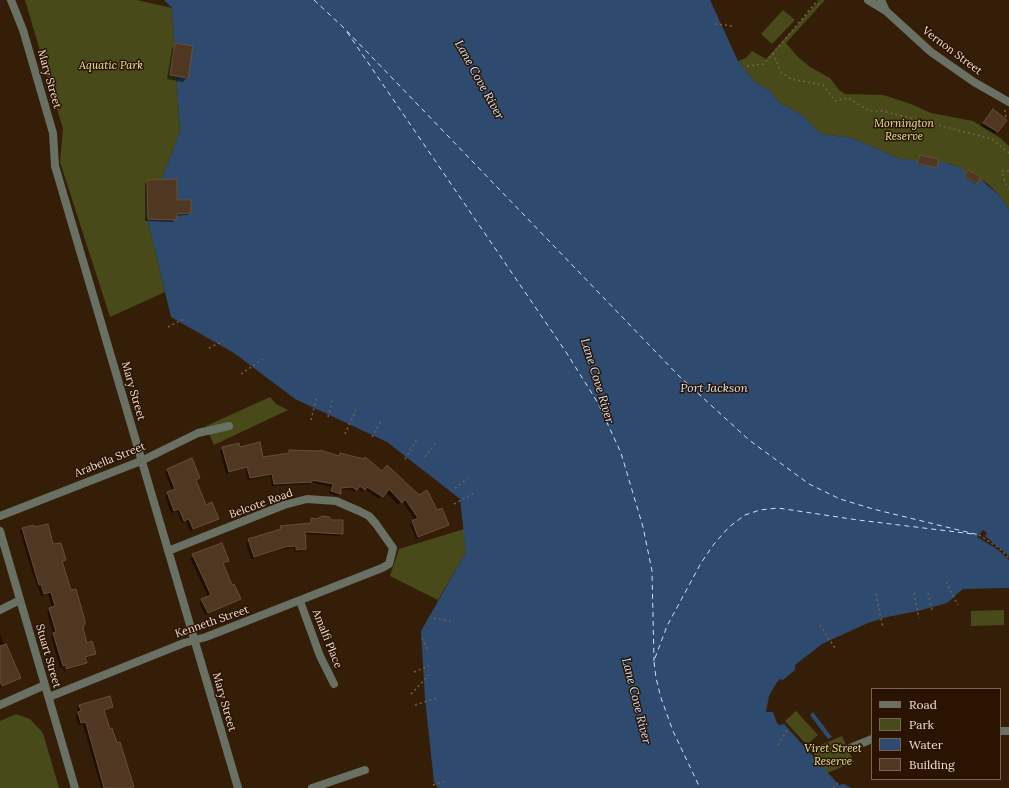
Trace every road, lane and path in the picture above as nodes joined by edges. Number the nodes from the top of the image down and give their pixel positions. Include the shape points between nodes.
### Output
1 (11, 0) edge
2 (818, 0) edge
3 (868, 0) edge
4 (881, 0) edge
5 (886, 11) junction
6 (715, 24) dead end
7 (733, 26) dead end
8 (774, 53) junction
9 (747, 66) dead end
10 (1006, 104) edge
11 (1006, 118) dead end
12 (1009, 153) edge
13 (1009, 171) edge
14 (1009, 188) edge
15 (184, 318) dead end
16 (168, 327) dead end
17 (223, 341) dead end
18 (209, 348) dead end
19 (263, 359) dead end
20 (241, 374) dead end
21 (317, 396) dead end
22 (333, 399) dead end
23 (356, 410) dead end
24 (328, 417) dead end
25 (312, 420) dead end
26 (381, 422) dead end
27 (229, 426) dead end
28 (345, 434) dead end
29 (372, 437) dead end
30 (417, 439) dead end
31 (435, 444) dead end
32 (425, 457) dead end
33 (405, 459) dead end
34 (141, 460) junction
35 (468, 478) dead end
36 (455, 488) dead end
37 (476, 492) dead end
38 (454, 504) dead end
39 (0, 516) edge
40 (0, 531) edge
41 (979, 535) dead end
42 (168, 551) junction
43 (1009, 558) edge
44 (382, 568) joint
45 (946, 582) dead end
46 (914, 593) dead end
47 (928, 593) dead end
48 (876, 594) dead end
49 (20, 600) junction
50 (300, 601) junction
51 (958, 605) dead end
52 (0, 610) edge
53 (932, 610) dead end
54 (434, 618) dead end
55 (919, 618) dead end
56 (454, 622) dead end
57 (820, 625) dead end
58 (882, 628) dead end
59 (422, 638) dead end
60 (195, 640) junction
61 (835, 648) dead end
62 (428, 651) dead end
63 (429, 666) dead end
64 (414, 672) dead end
65 (429, 675) dead end
66 (334, 684) dead end
67 (45, 685) junction
68 (411, 694) dead end
69 (48, 697) junction
70 (437, 698) dead end
71 (0, 705) edge
72 (415, 705) dead end
73 (787, 730) dead end
74 (871, 739) edge
75 (778, 745) dead end
76 (850, 748) dead end
77 (365, 770) dead end
78 (446, 781) dead end
79 (838, 783) dead end
80 (432, 786) dead end
81 (75, 788) edge
82 (238, 788) edge
83 (312, 788) edge
84 (833, 788) edge

1 - 34 street, Mary Street via 23,30 53,133 55,166
2 - 8 path
3 - 5 street, Vernon Street
4 - 5 street, Vernon Street
5 - 10 street, Vernon Street via 931,52
6 - 7 path
8 - 9 path via 764,64
8 - 12 path via 781,72 791,79 822,85 835,101 848,98 870,111 884,111 992,139
10 - 11 path
13 - 14 path via 1002,171
15 - 16 path
17 - 18 path
19 - 20 path
21 - 25 path
22 - 24 path
23 - 28 path
26 - 29 path
27 - 34 street, Arabella Street via 198,433
30 - 33 path
31 - 32 path
34 - 39 street, Arabella Street
34 - 42 street, Mary Street
35 - 36 path
37 - 38 path
40 - 49 street, Stuart Street
41 - 43 path
42 - 44 street, Belcote Road via 284,505 307,499 326,500 347,504 369,516 376,524 393,548 389,564
42 - 60 street, Mary Street
44 - 50 street, Kenneth Street
45 - 51 path
46 - 55 path
47 - 53 path
48 - 58 path
49 - 52 street
49 - 67 street, Stuart Street
50 - 60 street, Kenneth Street
50 - 66 street, Amalfi Place via 320,656
54 - 56 path
57 - 61 path
59 - 62 path
60 - 69 street, Kenneth Street
60 - 82 street, Mary Street
63 - 64 path
65 - 68 path
67 - 69 street, Stuart Street
67 - 71 street
69 - 81 street, Stuart Street
70 - 72 path
73 - 75 path
74 - 76 street
77 - 83 street
78 - 80 path
79 - 84 path

